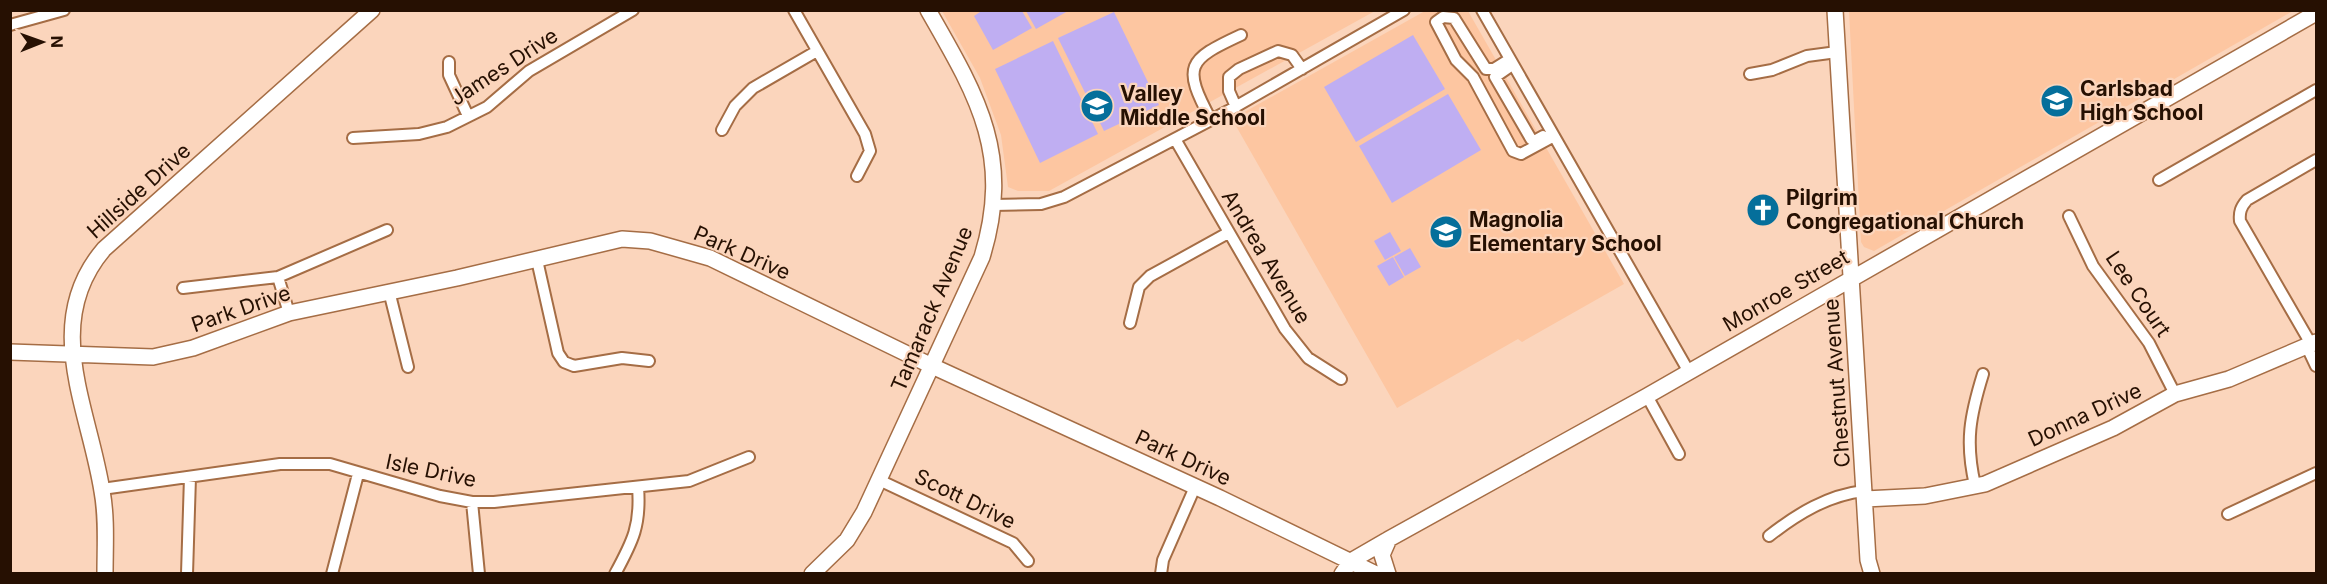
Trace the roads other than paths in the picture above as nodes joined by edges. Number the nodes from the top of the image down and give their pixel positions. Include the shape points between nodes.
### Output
1 (64, 10) edge
2 (372, 10) edge
3 (633, 10) edge
4 (794, 10) edge
5 (928, 10) edge
6 (1404, 10) edge
7 (1482, 10) edge
8 (1835, 10) edge
9 (2316, 13) edge
10 (10, 25) edge
11 (1241, 34) dead end
12 (817, 51) junction
13 (1837, 52) junction
14 (449, 62) dead end
15 (1512, 62) junction
16 (1302, 69) junction
17 (1750, 74) dead end
18 (1495, 77) junction
19 (1477, 86) junction
20 (2316, 90) edge
21 (1236, 106) junction
22 (468, 116) junction
23 (1211, 120) junction
24 (722, 130) dead end
25 (1552, 133) junction
26 (353, 138) dead end
27 (1174, 139) junction
28 (2316, 160) edge
29 (857, 176) dead end
30 (2159, 180) dead end
31 (993, 205) junction
32 (2069, 216) dead end
33 (387, 230) dead end
34 (1227, 233) junction
35 (537, 260) junction
36 (278, 277) junction
37 (1851, 277) junction
38 (183, 288) dead end
39 (389, 291) junction
40 (289, 313) junction
41 (1130, 323) dead end
42 (2312, 345) edge
43 (10, 352) edge
44 (72, 354) junction
45 (649, 361) dead end
46 (932, 366) junction
47 (2316, 366) edge
48 (408, 368) dead end
49 (1689, 372) junction
50 (1983, 374) dead end
51 (1341, 379) dead end
52 (2175, 394) junction
53 (1647, 396) junction
54 (1679, 454) dead end
55 (749, 457) dead end
56 (2316, 472) edge
57 (358, 474) junction
58 (190, 477) junction
59 (879, 480) junction
60 (1975, 485) junction
61 (638, 487) junction
62 (1196, 487) junction
63 (102, 489) junction
64 (1864, 495) junction
65 (472, 502) junction
66 (2228, 514) dead end
67 (1769, 536) dead end
68 (1389, 540) junction
69 (1028, 561) dead end
70 (1346, 567) edge
71 (821, 571) edge
72 (105, 573) edge
73 (187, 573) edge
74 (332, 573) edge
75 (479, 573) edge
76 (615, 573) edge
77 (1161, 573) edge
78 (1376, 573) edge
79 (1388, 573) edge
80 (1872, 573) edge

1 - 10 street
2 - 44 main road, Hillside Drive via 104,249 82,282 71,328
3 - 22 street, James Drive via 529,71 487,107
4 - 12 street
5 - 31 main road, Tamarack Avenue via 971,84 987,128 994,177
6 - 16 street
7 - 15 street
8 - 13 main road, Chestnut Avenue
9 - 37 main road, Monroe Street
11 - 23 street via 1201,56 1195,66 1194,88
12 - 24 street via 753,88 735,106
12 - 29 street via 865,134 870,152
13 - 17 street via 1807,56
13 - 37 main road, Chestnut Avenue
14 - 22 street via 449,75
15 - 18 street
15 - 19 street via 1486,69 1454,18 1443,16 1436,22 1456,60
15 - 25 street
16 - 21 street
16 - 21 street via 1292,55 1278,51 1239,69 1229,77 1229,92
18 - 19 street
18 - 25 street via 1534,141
19 - 25 street via 1514,151 1521,154
20 - 30 street
21 - 23 street
22 - 26 street, James Drive via 447,127 419,134
23 - 27 street
25 - 49 street
27 - 31 street via 1064,197 1041,204
27 - 34 street, Andrea Avenue
28 - 42 street via 2247,200 2240,214 2240,221
31 - 46 main road, Tamarack Avenue via 982,257
32 - 52 street, Lee Court via 2093,266 2149,343
33 - 36 street
34 - 41 street via 1150,276 1139,287
34 - 51 street, Andrea Avenue via 1285,329 1308,358
35 - 39 main road, Park Drive
35 - 45 street via 558,353 564,362 574,366 622,358
35 - 46 main road, Park Drive via 622,239 688,250
36 - 38 street
36 - 40 street
37 - 49 main road, Monroe Street
37 - 64 main road, Chestnut Avenue
39 - 40 main road, Park Drive
39 - 48 street
40 - 44 main road, Park Drive via 174,354
42 - 47 street
42 - 52 main road, Donna Drive via 2229,379
43 - 44 main road, Park Drive
44 - 63 main road, Hillside Drive
46 - 59 main road, Tamarack Avenue
46 - 62 main road, Park Drive
49 - 53 main road, Monroe Street
50 - 60 street via 1968,431
52 - 60 main road, Donna Drive via 2113,428
53 - 54 street
53 - 68 main road, Monroe Street
55 - 61 street, Isle Drive via 689,481
56 - 66 street
57 - 58 street, Isle Drive via 330,464 280,464
57 - 65 street, Isle Drive
57 - 74 street
58 - 63 street, Isle Drive
58 - 73 street
59 - 69 street, Scott Drive via 1013,543
59 - 71 main road, Tamarack Avenue via 847,540
60 - 64 main road, Donna Drive via 1925,496
61 - 65 street, Isle Drive
61 - 76 street via 637,530
62 - 70 main road, Park Drive
62 - 77 street via 1163,560
63 - 72 main road, Hillside Drive
64 - 67 street via 1831,497
64 - 80 main road, Chestnut Avenue
65 - 75 street
68 - 70 main road, Monroe Street
68 - 79 main road via 1382,555
70 - 78 main road, Park Drive

